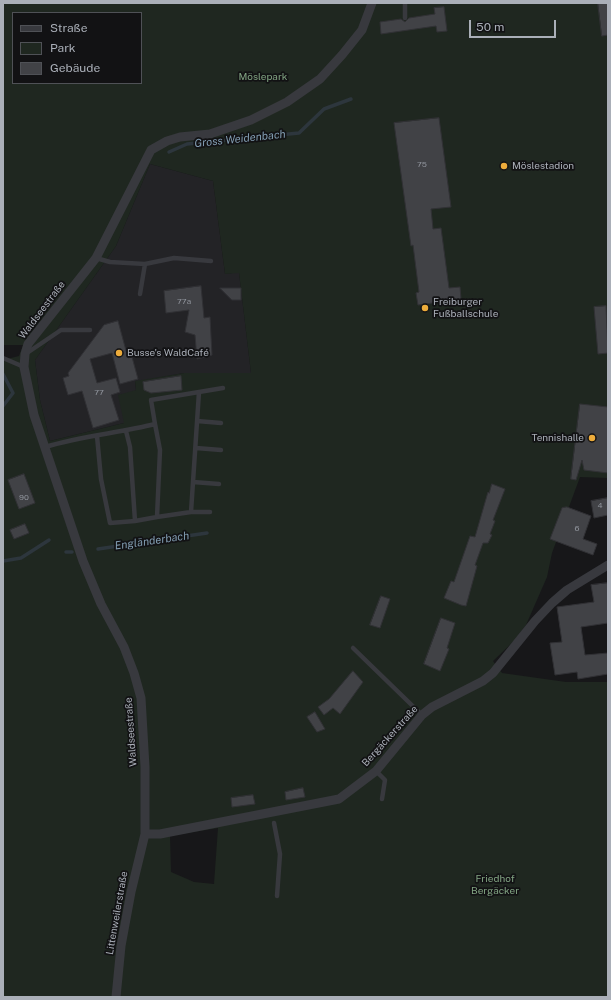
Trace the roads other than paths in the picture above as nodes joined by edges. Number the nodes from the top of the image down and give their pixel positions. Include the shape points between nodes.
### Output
1 (372, 3) edge
2 (405, 3) edge
3 (405, 18) dead end
4 (96, 258) junction
5 (211, 260) dead end
6 (145, 264) junction
7 (140, 294) dead end
8 (90, 330) dead end
9 (24, 354) junction
10 (3, 358) edge
11 (24, 367) junction
12 (223, 388) dead end
13 (199, 392) junction
14 (197, 421) junction
15 (221, 422) dead end
16 (156, 424) junction
17 (126, 431) junction
18 (97, 436) junction
19 (45, 447) junction
20 (196, 448) junction
21 (221, 450) dead end
22 (193, 482) junction
23 (219, 484) dead end
24 (191, 512) junction
25 (210, 512) dead end
26 (157, 517) junction
27 (135, 520) junction
28 (608, 565) edge
29 (353, 648) dead end
30 (422, 715) junction
31 (376, 771) junction
32 (382, 799) dead end
33 (274, 823) dead end
34 (145, 834) junction
35 (277, 896) dead end
36 (116, 997) edge

1 - 4 street, Waldseestraße via 362,30 342,55 320,79 287,102 251,120 210,134 180,137 151,150
2 - 3 lane
4 - 6 lane via 110,262
4 - 9 street, Waldseestraße via 28,344
5 - 6 lane via 174,258
6 - 7 lane
8 - 9 lane via 62,330
9 - 11 street, Waldseestraße
10 - 11 lane
11 - 19 street, Waldseestraße via 32,408
12 - 13 lane
13 - 14 lane
13 - 16 lane via 151,400
14 - 15 lane
14 - 20 lane
16 - 17 lane
16 - 26 lane via 160,450
17 - 18 lane
17 - 27 lane via 130,447
18 - 19 lane
18 - 27 lane via 101,479 110,523
19 - 34 street, Waldseestraße via 83,561 101,604 124,647 141,698
20 - 21 lane
20 - 22 lane
22 - 23 lane
22 - 24 lane
24 - 25 lane
24 - 26 lane
26 - 27 lane
28 - 30 street, Bergäckerstraße via 567,590 552,603 493,673
29 - 30 lane
30 - 31 street, Bergäckerstraße
31 - 32 lane via 385,780
31 - 34 street, Bergäckerstraße via 339,799 160,834
33 - 35 lane via 280,854
34 - 36 street, Littenweilerstraße via 124,930

